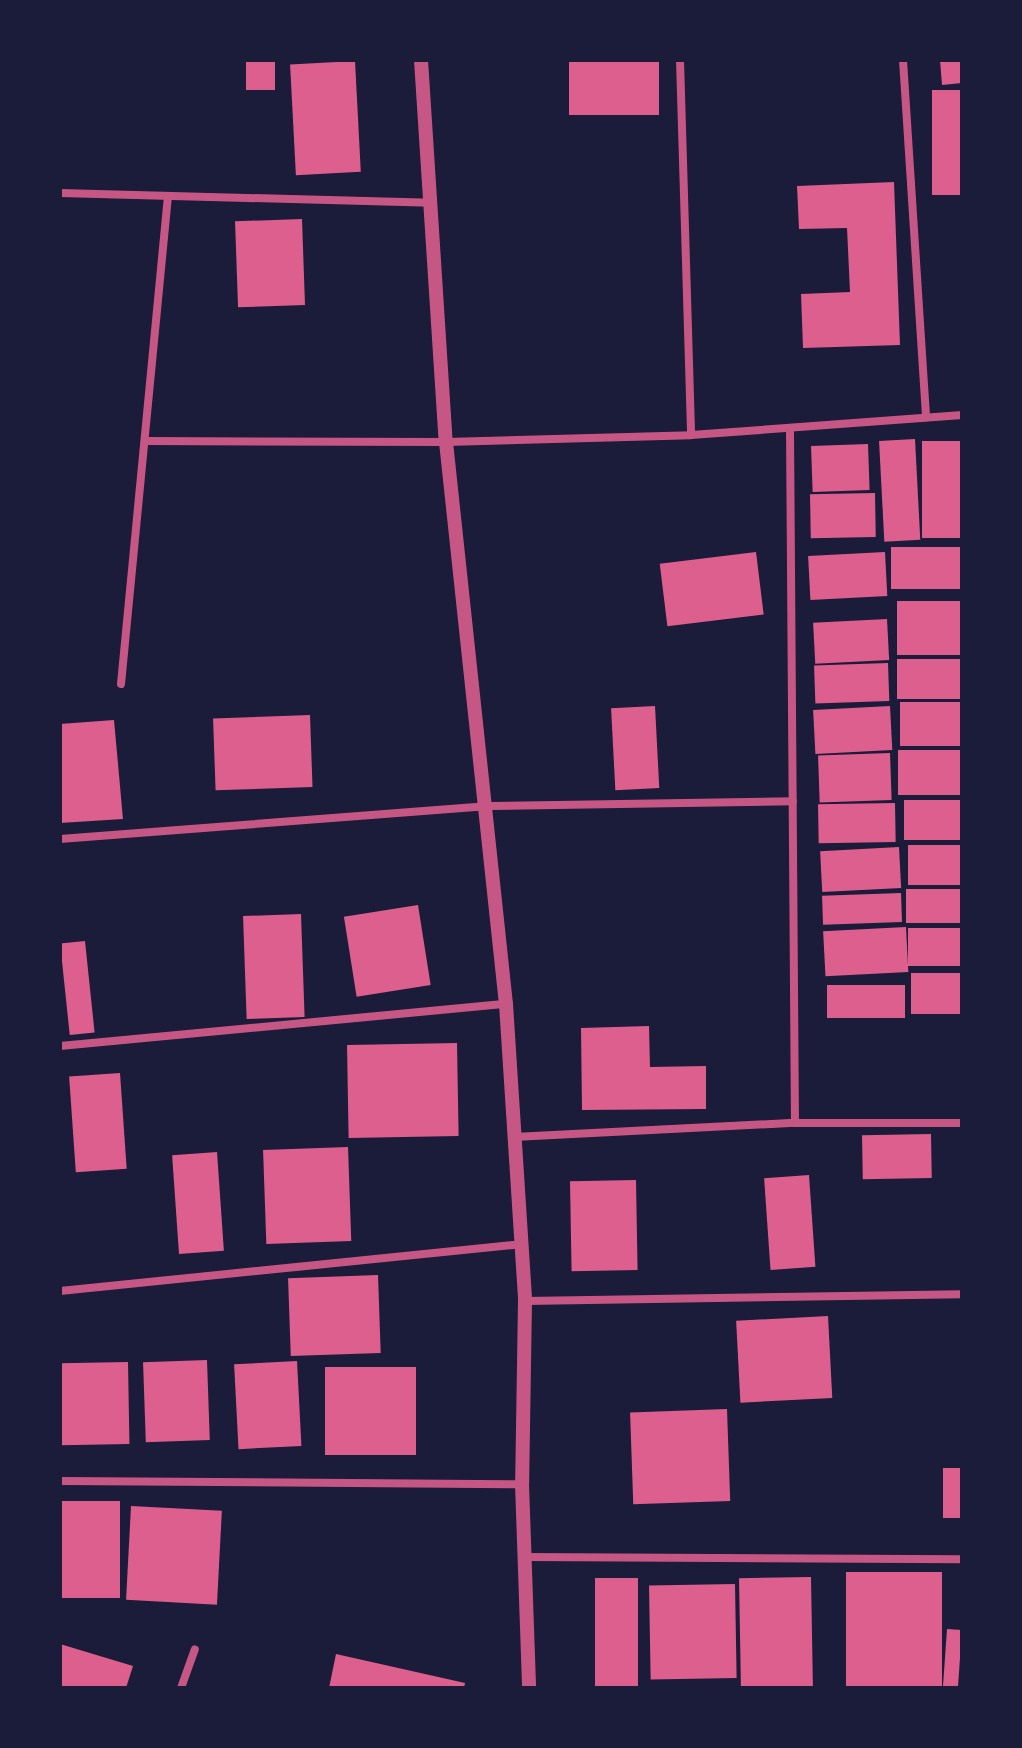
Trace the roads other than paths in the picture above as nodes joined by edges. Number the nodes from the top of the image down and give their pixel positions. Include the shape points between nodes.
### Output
1 (421, 60) edge
2 (680, 60) edge
3 (903, 60) edge
4 (60, 193) edge
5 (168, 196) junction
6 (433, 203) junction
7 (962, 415) edge
8 (926, 417) junction
9 (790, 429) junction
10 (691, 435) junction
11 (145, 441) junction
12 (446, 442) junction
13 (121, 684) dead end
14 (793, 801) junction
15 (489, 806) junction
16 (60, 839) edge
17 (506, 1004) junction
18 (60, 1046) edge
19 (795, 1123) junction
20 (962, 1123) edge
21 (513, 1138) junction
22 (519, 1244) junction
23 (60, 1291) edge
24 (962, 1294) edge
25 (525, 1301) junction
26 (60, 1481) edge
27 (522, 1484) junction
28 (524, 1557) junction
29 (962, 1559) edge
30 (195, 1649) dead end
31 (181, 1688) edge
32 (529, 1688) edge

1 - 6 street
2 - 10 street
3 - 8 street
4 - 5 street
5 - 6 street
5 - 11 street
6 - 12 street
7 - 8 street
8 - 9 street
9 - 10 street
9 - 14 street
10 - 12 street
11 - 12 street
11 - 13 street
12 - 15 street
14 - 15 street
14 - 19 street
15 - 16 street
15 - 17 street
17 - 18 street
17 - 21 street
19 - 20 street
19 - 21 street
21 - 22 street
22 - 23 street
22 - 25 street
24 - 25 street
25 - 27 street
26 - 27 street
27 - 28 street
28 - 29 street
28 - 32 street
30 - 31 street

